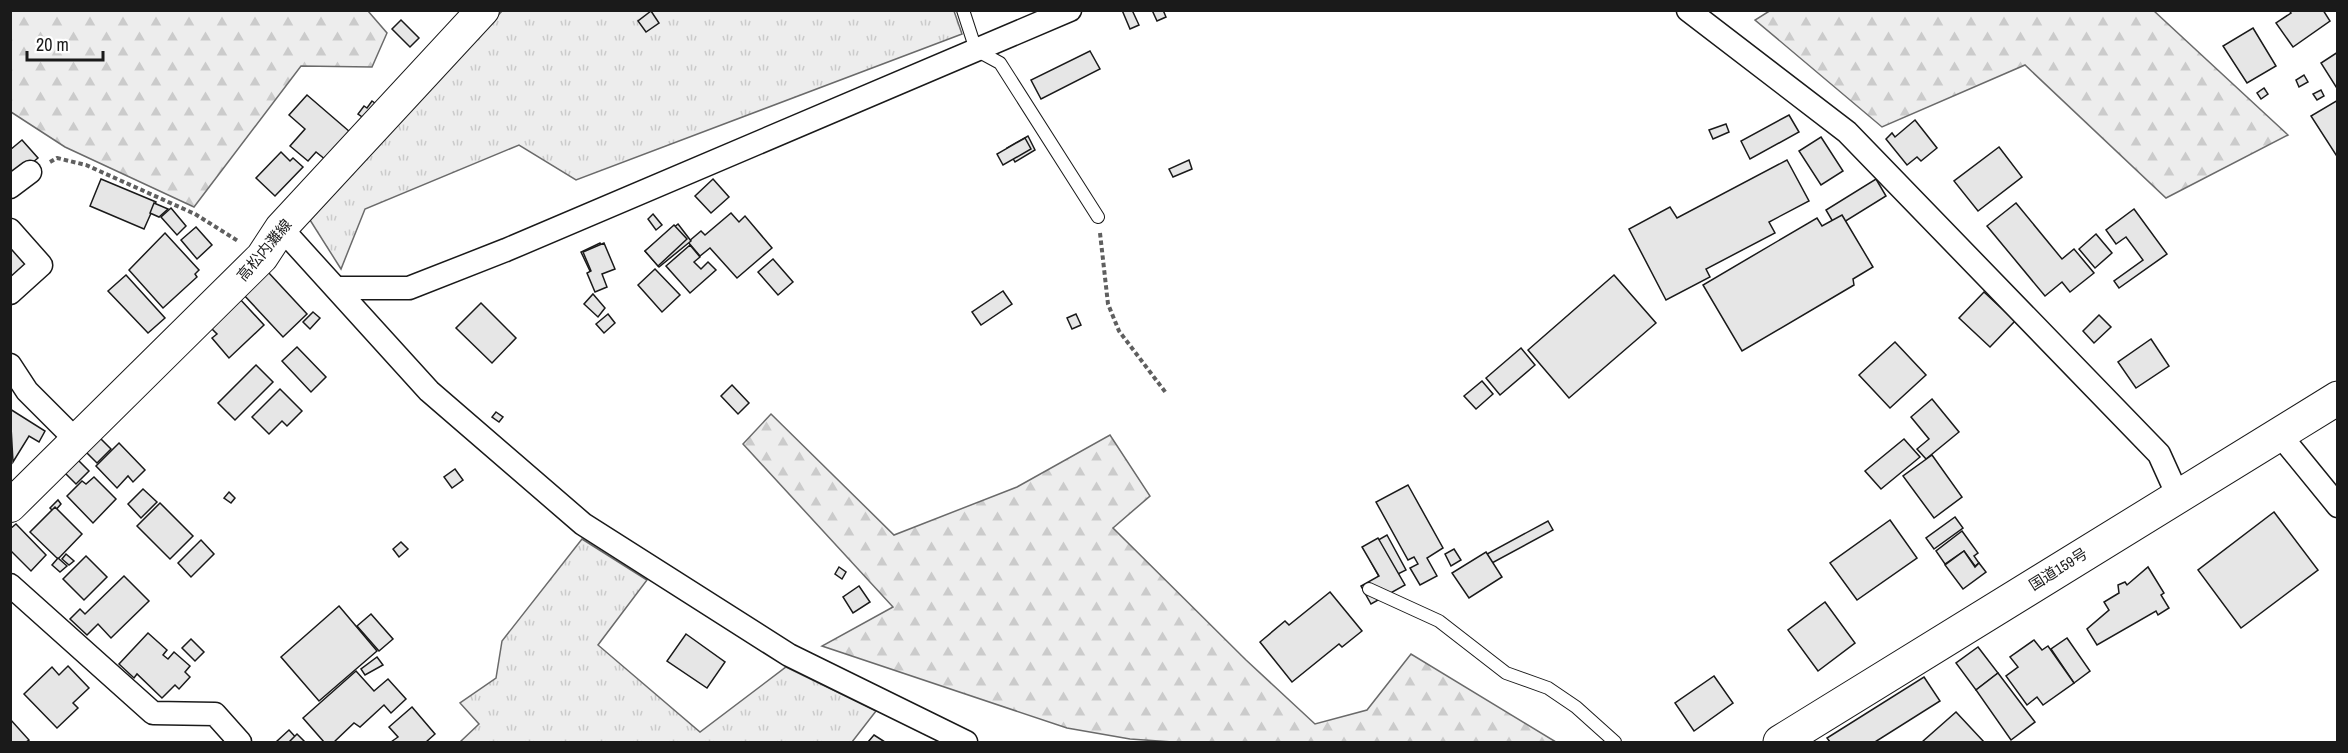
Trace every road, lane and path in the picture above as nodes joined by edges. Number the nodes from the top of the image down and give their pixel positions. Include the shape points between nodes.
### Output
1 (483, 10) edge
2 (963, 10) edge
3 (1070, 10) edge
4 (1688, 10) edge
5 (976, 50) junction
6 (30, 172) joint
7 (10, 187) edge
8 (1098, 217) joint
9 (282, 228) junction
10 (10, 230) edge
11 (262, 257) junction
12 (337, 288) junction
13 (10, 293) edge
14 (10, 365) edge
15 (1166, 393) dead end
16 (2337, 398) edge
17 (2280, 435) junction
18 (77, 441) junction
19 (2178, 496) junction
20 (10, 506) edge
21 (2337, 506) edge
22 (10, 585) edge
23 (1368, 589) dead end
24 (240, 742) edge
25 (966, 742) edge
26 (1615, 742) edge
27 (1780, 742) edge

1 - 9 main road, 高松内灘線
2 - 5 lane
3 - 5 street
4 - 19 street via 1847,132 2159,454
5 - 8 lane via 1000,63
5 - 12 street via 517,246 409,288
6 - 7 street
6 - 11 path via 57,158 86,165 195,214
8 - 15 path via 1108,304 1119,331
9 - 11 main road, 高松内灘線
9 - 12 street
10 - 13 street via 41,265
11 - 18 main road, 高松内灘線
12 - 25 street via 429,391 583,524 789,655
14 - 18 street via 27,391
16 - 17 highway, 国道159号
17 - 19 highway, 国道159号
17 - 21 street
18 - 20 main road, 高松内灘線
19 - 27 highway, 国道159号
22 - 24 street via 153,713 214,714
23 - 26 lane via 1439,621 1506,673 1548,688

